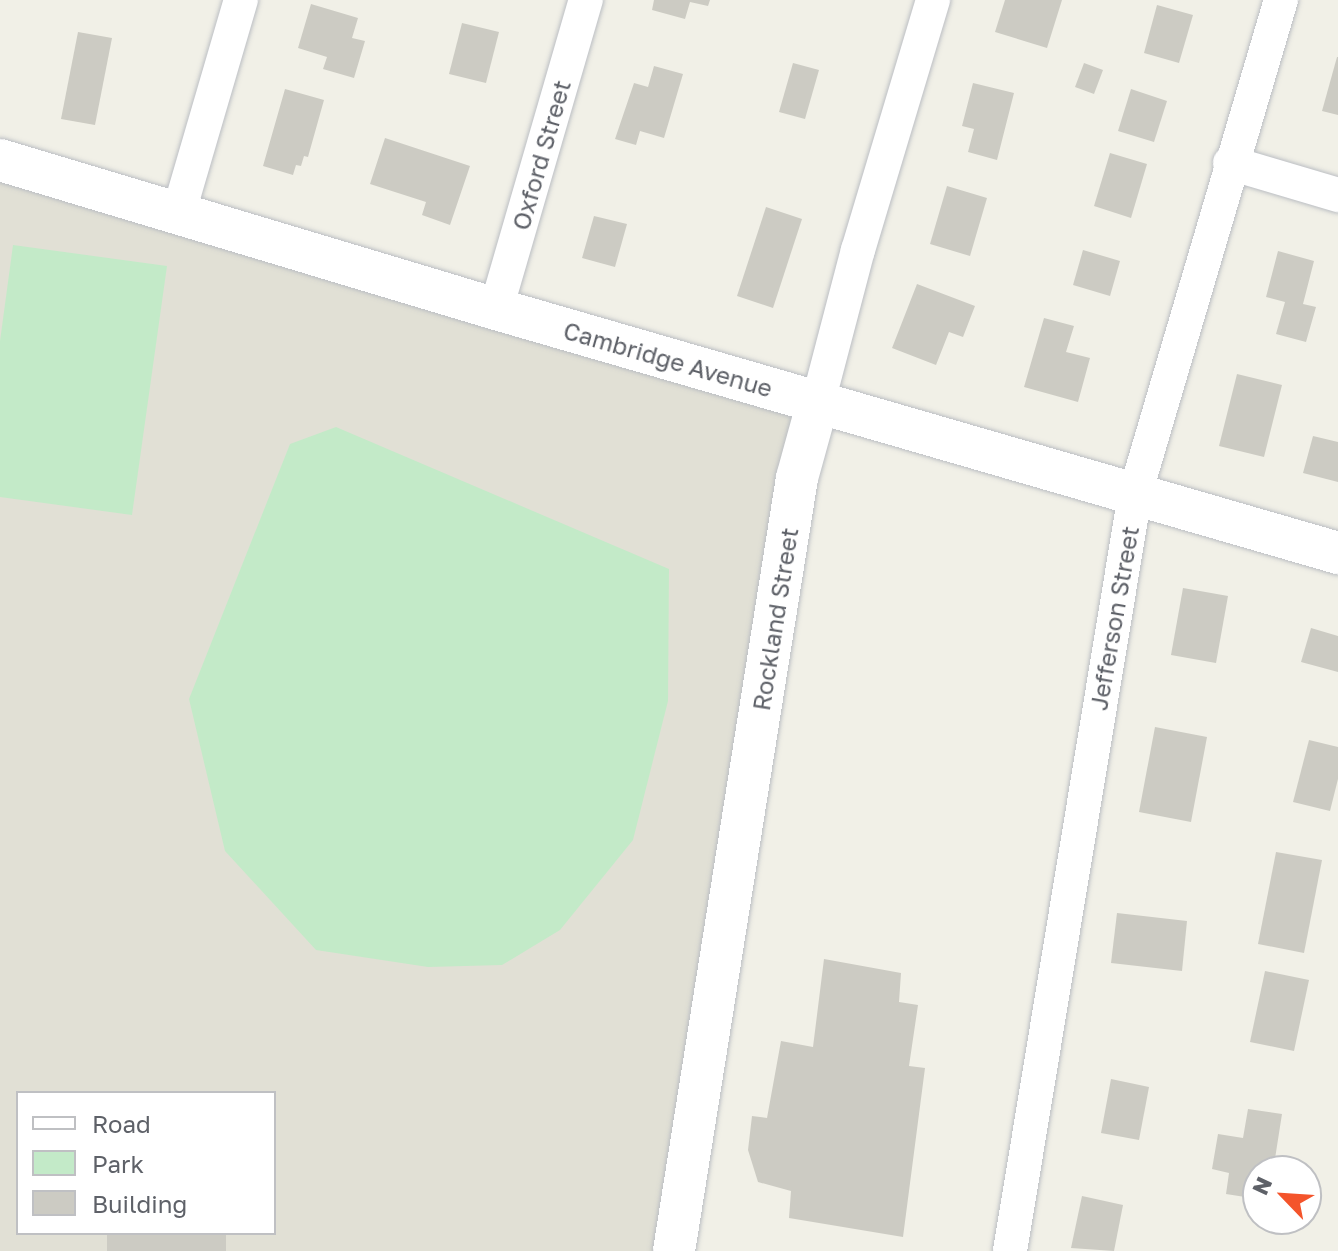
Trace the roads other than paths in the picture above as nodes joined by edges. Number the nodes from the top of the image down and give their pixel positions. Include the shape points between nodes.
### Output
1 (241, 0) edge
2 (586, 0) edge
3 (933, 0) edge
4 (1281, 0) edge
5 (0, 160) edge
6 (1230, 163) junction
7 (1338, 195) edge
8 (178, 215) junction
9 (496, 309) junction
10 (818, 402) junction
11 (1135, 494) junction
12 (1338, 553) edge
13 (674, 1251) edge
14 (1010, 1251) edge

1 - 8 street
2 - 9 street, Oxford Street
3 - 10 street, Rockland Street
4 - 6 street, Jefferson Street
5 - 8 street, Cambridge Avenue
6 - 7 street
6 - 11 street, Jefferson Street
8 - 9 street, Cambridge Avenue
9 - 10 street, Cambridge Avenue
10 - 11 street, Cambridge Avenue
10 - 13 street, Rockland Street via 797,478
11 - 12 street, Cambridge Avenue
11 - 14 street, Jefferson Street

